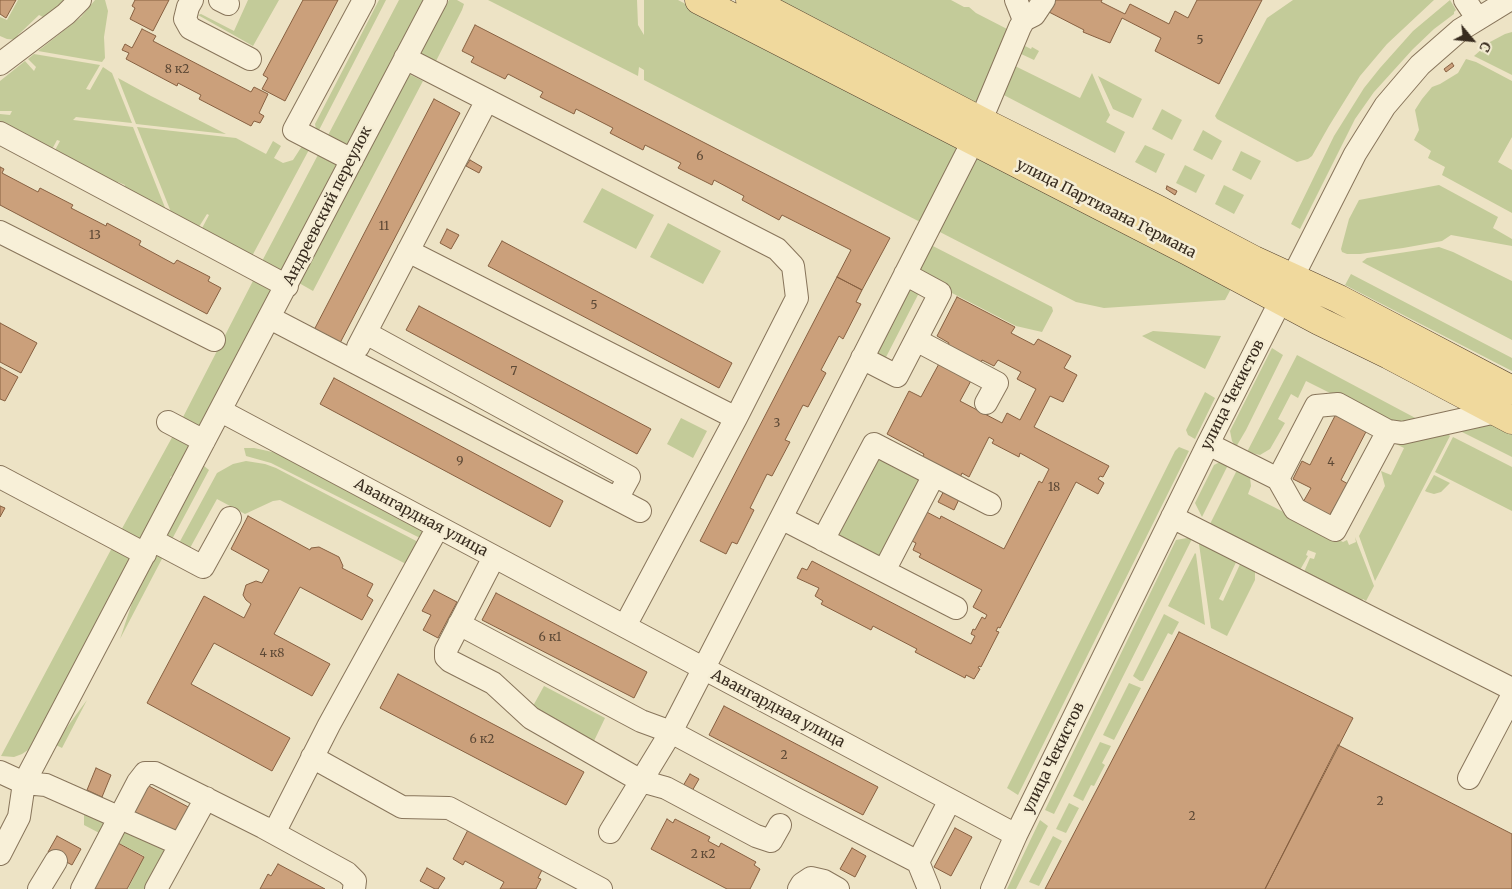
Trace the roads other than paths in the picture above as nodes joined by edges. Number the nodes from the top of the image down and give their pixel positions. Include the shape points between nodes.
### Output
1 (80, 0) edge
2 (192, 0) edge
3 (364, 0) edge
4 (436, 0) edge
5 (699, 0) edge
6 (750, 0) edge
7 (1044, 0) edge
8 (1508, 0) edge
9 (1471, 9) edge
10 (1020, 10) edge
11 (6, 53) edge
12 (405, 58) junction
13 (250, 59) dead end
14 (487, 100) junction
15 (977, 131) junction
16 (0, 133) edge
17 (352, 160) junction
18 (0, 232) edge
19 (408, 251) junction
20 (905, 274) junction
21 (286, 286) junction
22 (1286, 289) junction
23 (270, 318) junction
24 (366, 333) junction
25 (214, 340) dead end
26 (916, 340) junction
27 (862, 358) junction
28 (351, 361) junction
29 (1512, 390) edge
30 (986, 403) dead end
31 (221, 411) junction
32 (1504, 416) edge
33 (736, 418) junction
34 (168, 422) dead end
35 (1388, 430) junction
36 (204, 441) junction
37 (1208, 444) junction
38 (934, 475) junction
39 (0, 476) edge
40 (1278, 479) junction
41 (617, 499) junction
42 (990, 504) dead end
43 (640, 511) dead end
44 (1172, 517) junction
45 (230, 518) dead end
46 (781, 518) junction
47 (438, 527) junction
48 (823, 540) junction
49 (148, 547) junction
50 (494, 556) junction
51 (884, 571) junction
52 (956, 608) dead end
53 (459, 624) junction
54 (625, 626) junction
55 (703, 669) junction
56 (1512, 689) edge
57 (1512, 696) edge
58 (671, 732) junction
59 (312, 757) junction
60 (0, 772) edge
61 (1469, 778) dead end
62 (641, 781) junction
63 (24, 783) junction
64 (206, 798) junction
65 (950, 800) junction
66 (118, 816) junction
67 (780, 825) dead end
68 (610, 832) dead end
69 (274, 833) junction
70 (1016, 835) junction
71 (179, 844) junction
72 (0, 854) edge
73 (56, 861) dead end
74 (918, 862) junction
75 (589, 886) edge
76 (40, 889) edge
77 (82, 889) edge
78 (156, 889) edge
79 (354, 889) edge
80 (799, 889) edge
81 (838, 889) edge
82 (929, 889) edge
83 (992, 889) edge

1 - 11 street via 66,14
2 - 13 street via 186,19 190,28
3 - 17 street via 294,130
4 - 12 street, Андреевский переулок
5 - 15 main road, улица Партизана Германа
6 - 15 main road, улица Партизана Германа
7 - 10 street via 1034,15
8 - 9 street, улица Чекистов
9 - 22 street, улица Чекистов via 1453,36 1426,59 1384,106 1354,154
10 - 15 street
12 - 14 street
12 - 17 street, Андреевский переулок
14 - 19 street
14 - 33 street via 777,249 793,266 797,298
15 - 20 street
15 - 22 main road, улица Партизана Германа via 1188,251
16 - 21 street
17 - 21 street, Андреевский переулок
18 - 25 street
19 - 24 street
19 - 33 street
20 - 26 street via 940,293
20 - 27 street
21 - 23 street, Андреевский переулок
22 - 29 main road, улица Партизана Германа via 1332,295
22 - 32 main road, улица Партизана Германа via 1389,355
22 - 37 street, улица Чекистов
23 - 28 street
23 - 31 street, Андреевский переулок
24 - 28 street
24 - 41 street via 629,477
26 - 27 street via 897,376
26 - 30 street via 997,383
27 - 46 street
28 - 41 street
31 - 36 street
31 - 47 street, Авангардная улица
32 - 35 street via 1402,433
33 - 54 street
34 - 36 street
35 - 40 street via 1338,404 1316,406
35 - 40 street via 1335,530 1295,509
36 - 49 street
37 - 40 street
37 - 44 street, улица Чекистов
38 - 42 street
38 - 48 street via 874,444
38 - 51 street
39 - 49 street
41 - 43 street
44 - 56 street
44 - 70 street, улица Чекистов
45 - 49 street via 203,567
46 - 48 street
46 - 55 street
47 - 50 street, Авангардная улица
47 - 59 street
48 - 51 street
49 - 63 street
50 - 53 street
50 - 54 street, Авангардная улица
51 - 52 street
53 - 58 street via 642,721
53 - 62 street via 446,650 450,661 492,683 531,718
54 - 55 street, Авангардная улица
55 - 58 street
55 - 65 street, Авангардная улица
57 - 61 street
58 - 62 street
58 - 74 street
59 - 69 street
59 - 75 street via 402,807 449,808
60 - 63 street
62 - 67 street via 666,788 771,841
62 - 68 street
63 - 66 street via 46,785
63 - 72 street via 19,817
64 - 66 street via 154,773 144,773
64 - 69 street
64 - 71 street
65 - 70 street, Авангардная улица
65 - 74 street
66 - 71 street
66 - 77 street
69 - 79 street via 347,873 355,881
70 - 83 street, улица Чекистов
71 - 78 street
73 - 76 street
74 - 82 street
80 - 81 street via 811,878

